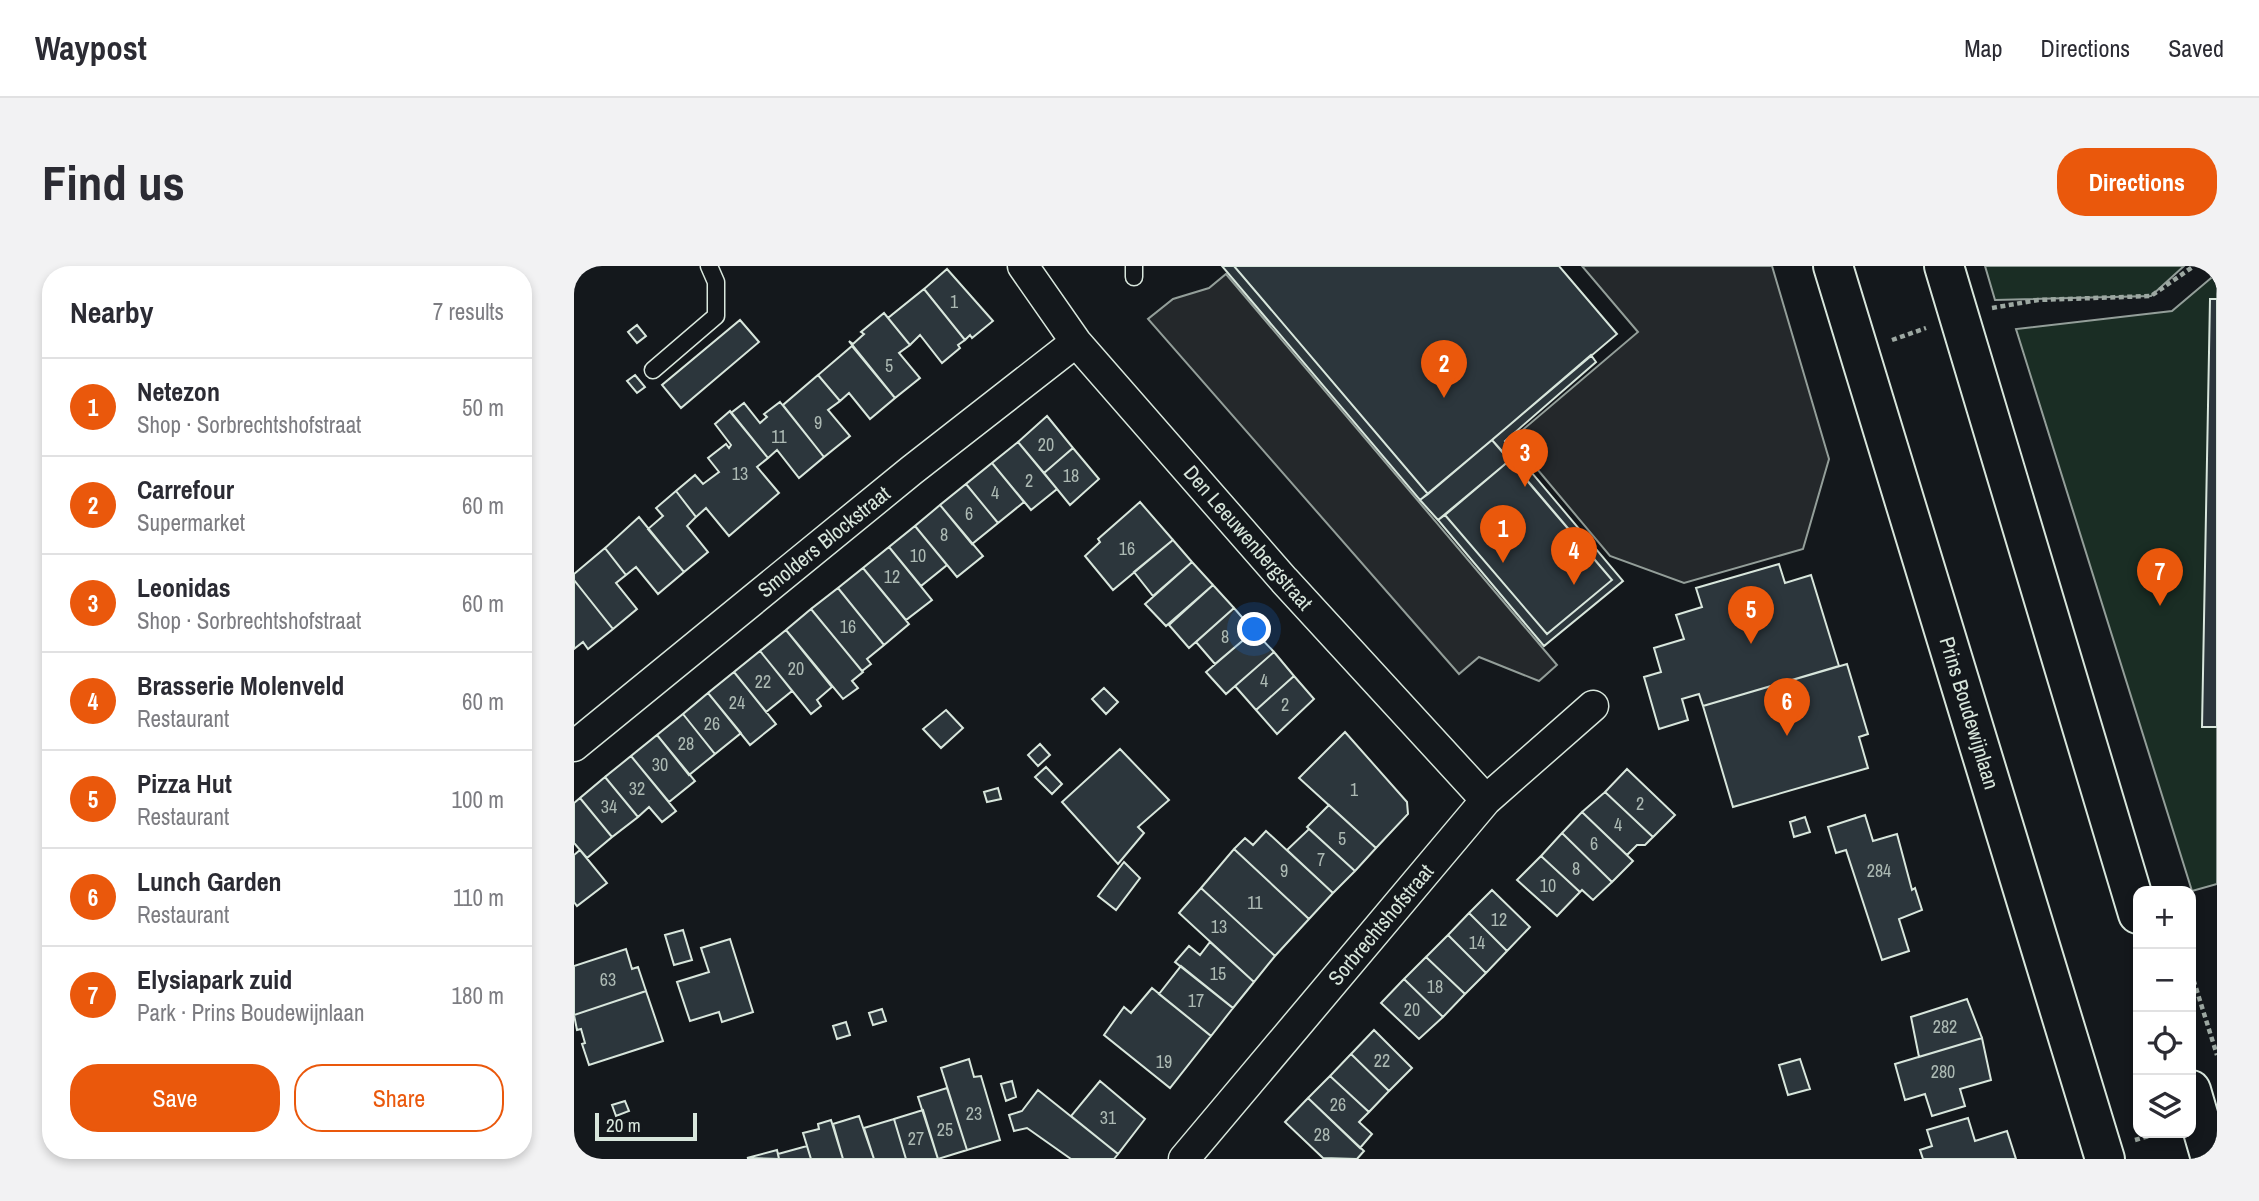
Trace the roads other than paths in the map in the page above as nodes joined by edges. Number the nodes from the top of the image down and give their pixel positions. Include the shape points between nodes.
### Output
1 (709, 266) edge
2 (1023, 266) edge
3 (1833, 266) edge
4 (1944, 266) edge
5 (1076, 342) junction
6 (653, 370) dead end
7 (1593, 706) dead end
8 (574, 746) edge
9 (1486, 800) junction
10 (2133, 895) edge
11 (2196, 1107) edge
12 (1184, 1159) edge
13 (2105, 1159) edge
14 (2211, 1159) edge

1 - 6 lane via 716,282 716,316
2 - 5 street, Den Leeuwenbergstraat
3 - 13 main road, Prins Boudewijnlaan
4 - 10 main road via 1976,313
5 - 8 street, Smolders Blockstraat
5 - 9 street, Den Leeuwenbergstraat via 1284,580
7 - 9 street, Sorbrechtshofstraat
9 - 12 street, Sorbrechtshofstraat
11 - 14 main road

